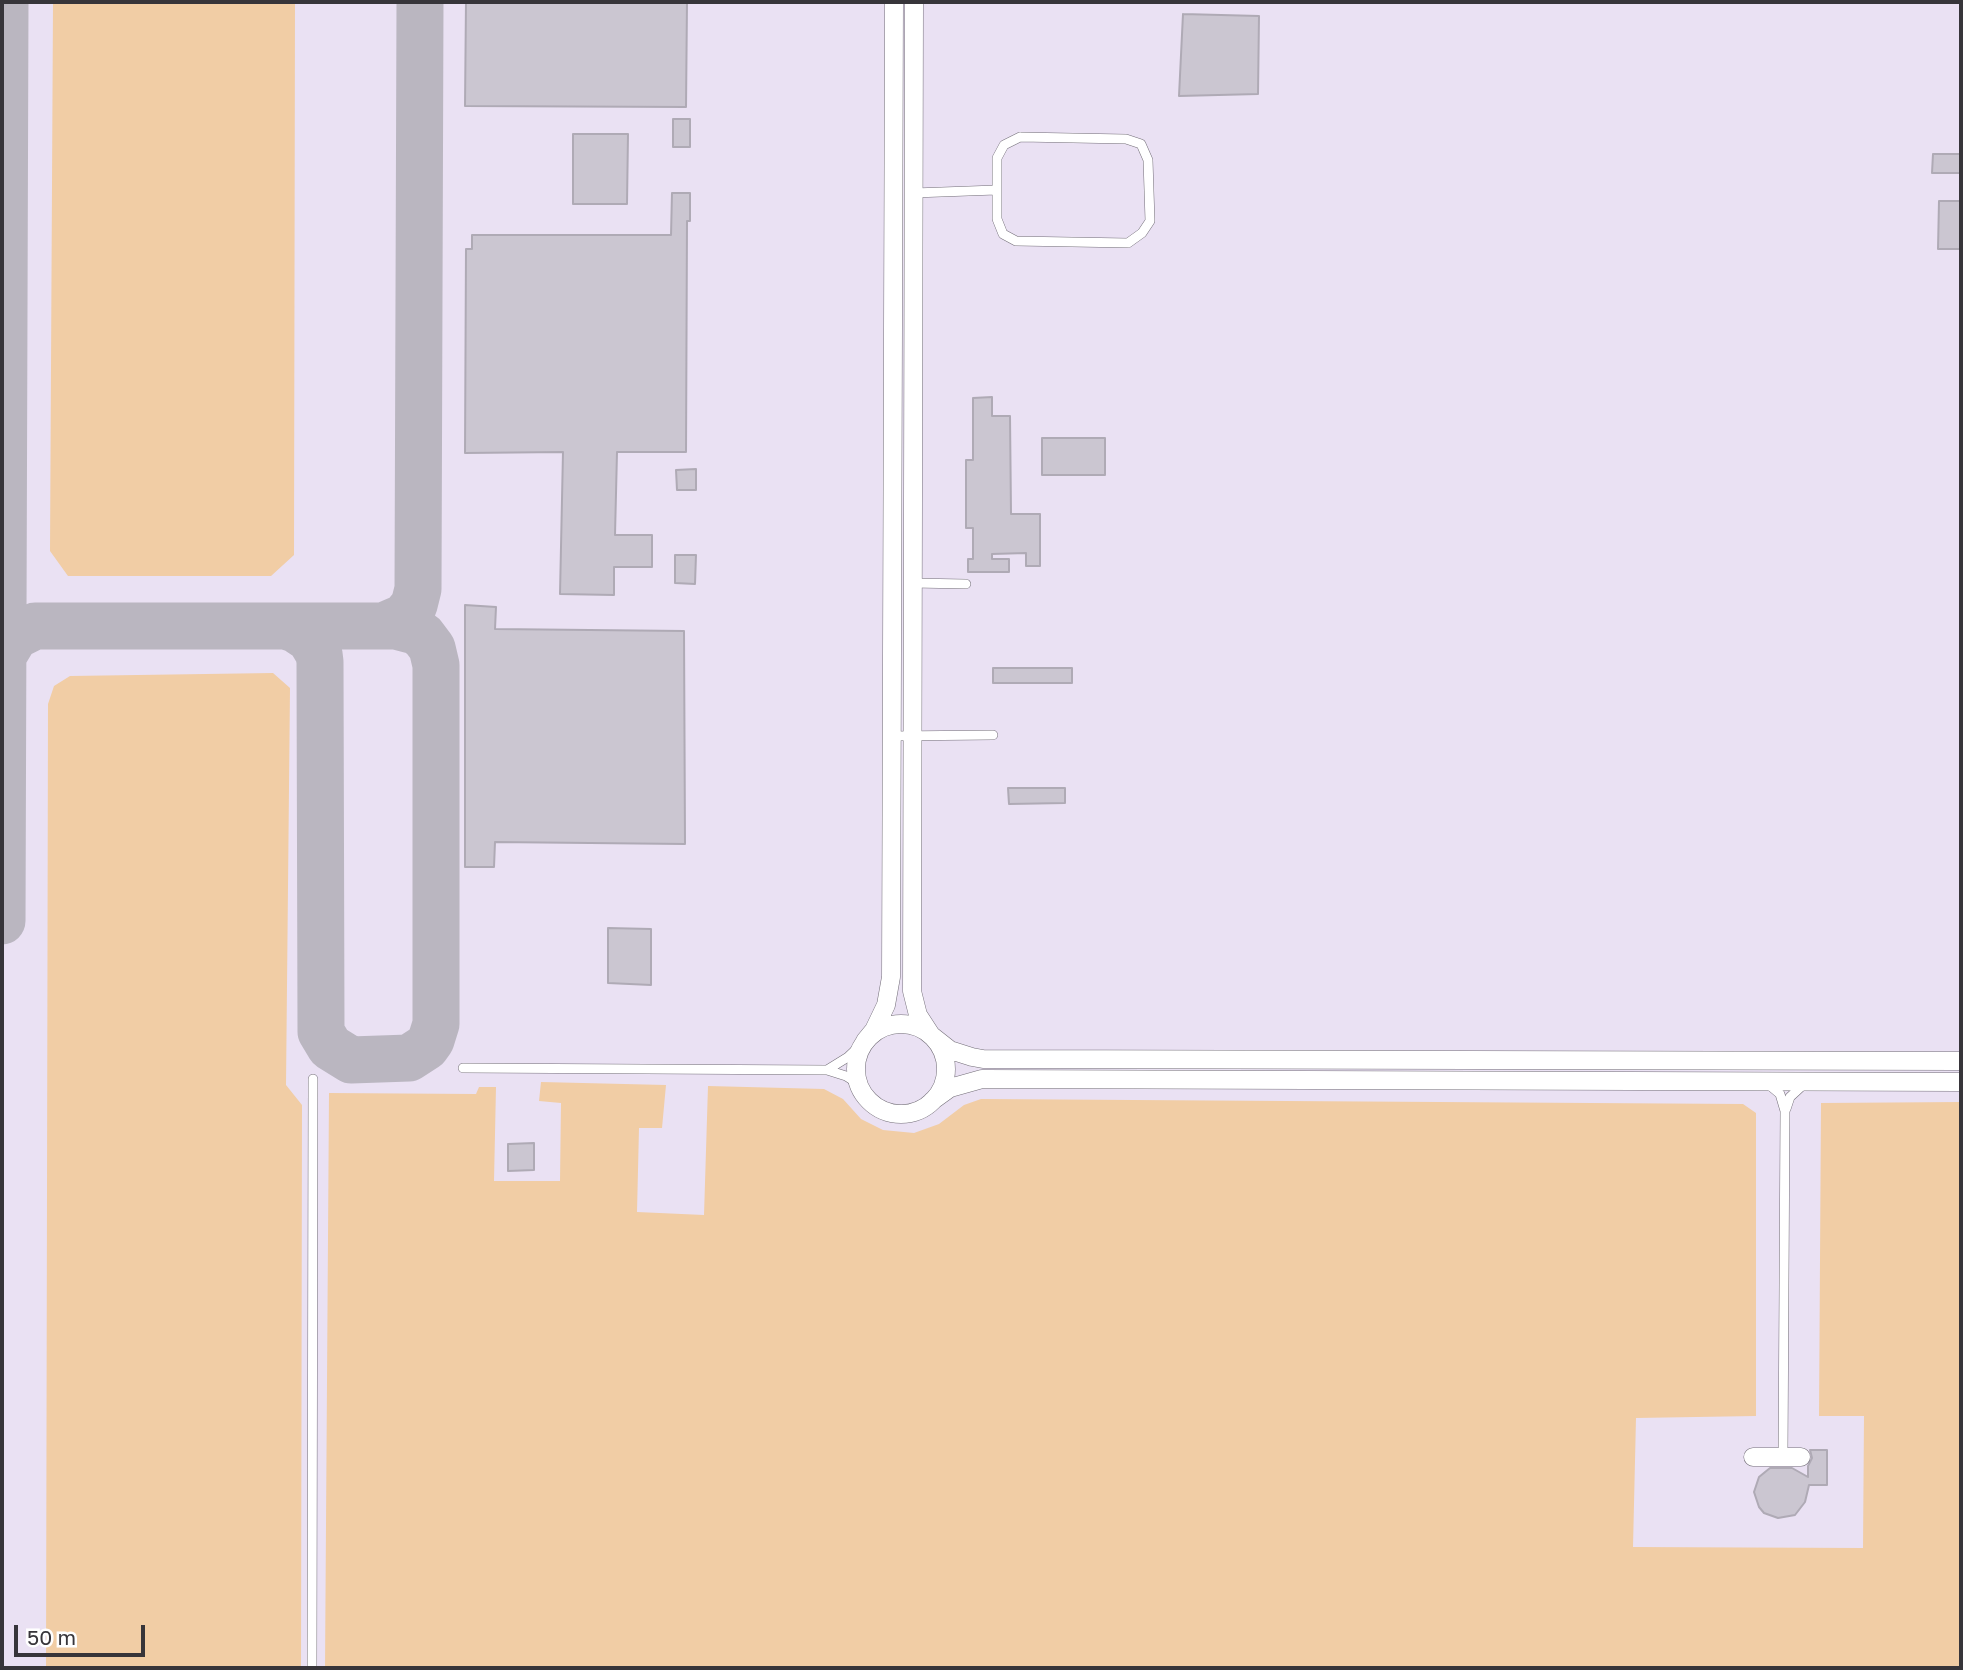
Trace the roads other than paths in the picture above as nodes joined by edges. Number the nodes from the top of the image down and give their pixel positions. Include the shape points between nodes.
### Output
1 (894, 2) edge
2 (915, 2) edge
3 (996, 190) junction
4 (914, 193) junction
5 (913, 583) junction
6 (966, 583) dead end
7 (993, 735) dead end
8 (892, 736) junction
9 (912, 736) junction
10 (931, 1035) junction
11 (866, 1041) junction
12 (1671, 1060) junction
13 (1697, 1060) junction
14 (1961, 1061) edge
15 (463, 1068) dead end
16 (827, 1070) junction
17 (313, 1079) dead end
18 (1671, 1082) junction
19 (1697, 1082) junction
20 (1756, 1082) junction
21 (1810, 1082) junction
22 (1961, 1083) edge
23 (864, 1095) junction
24 (932, 1101) junction
25 (1785, 1111) junction
26 (1754, 1457) dead end
27 (1792, 1457) joint
28 (312, 1668) edge

1 - 8 street
2 - 4 street
3 - 3 lane via 998,158 1004,145 1020,137 1126,139 1141,145 1148,160 1150,221 1128,243 1017,241 1003,234 997,219
3 - 4 lane
4 - 5 street
5 - 6 lane
5 - 9 street
7 - 9 lane
8 - 9 lane
8 - 11 street via 891,977 886,1005
9 - 10 street via 912,991 918,1015
10 - 11 street via 921,1028 897,1024 874,1032
10 - 12 street via 950,1050 983,1059
10 - 24 street via 939,1044 946,1068
11 - 16 lane
11 - 23 street via 856,1062
12 - 13 street
12 - 18 street via 1679,1063 1682,1071
13 - 14 street
13 - 19 street via 1687,1071
15 - 16 lane
16 - 23 lane via 846,1076
17 - 28 lane
18 - 19 street
18 - 24 street via 982,1079 960,1083
19 - 20 street
20 - 21 street
20 - 25 lane via 1776,1090
21 - 22 street
21 - 25 lane via 1794,1092
23 - 24 street via 892,1113 914,1112
25 - 27 lane
26 - 27 street

